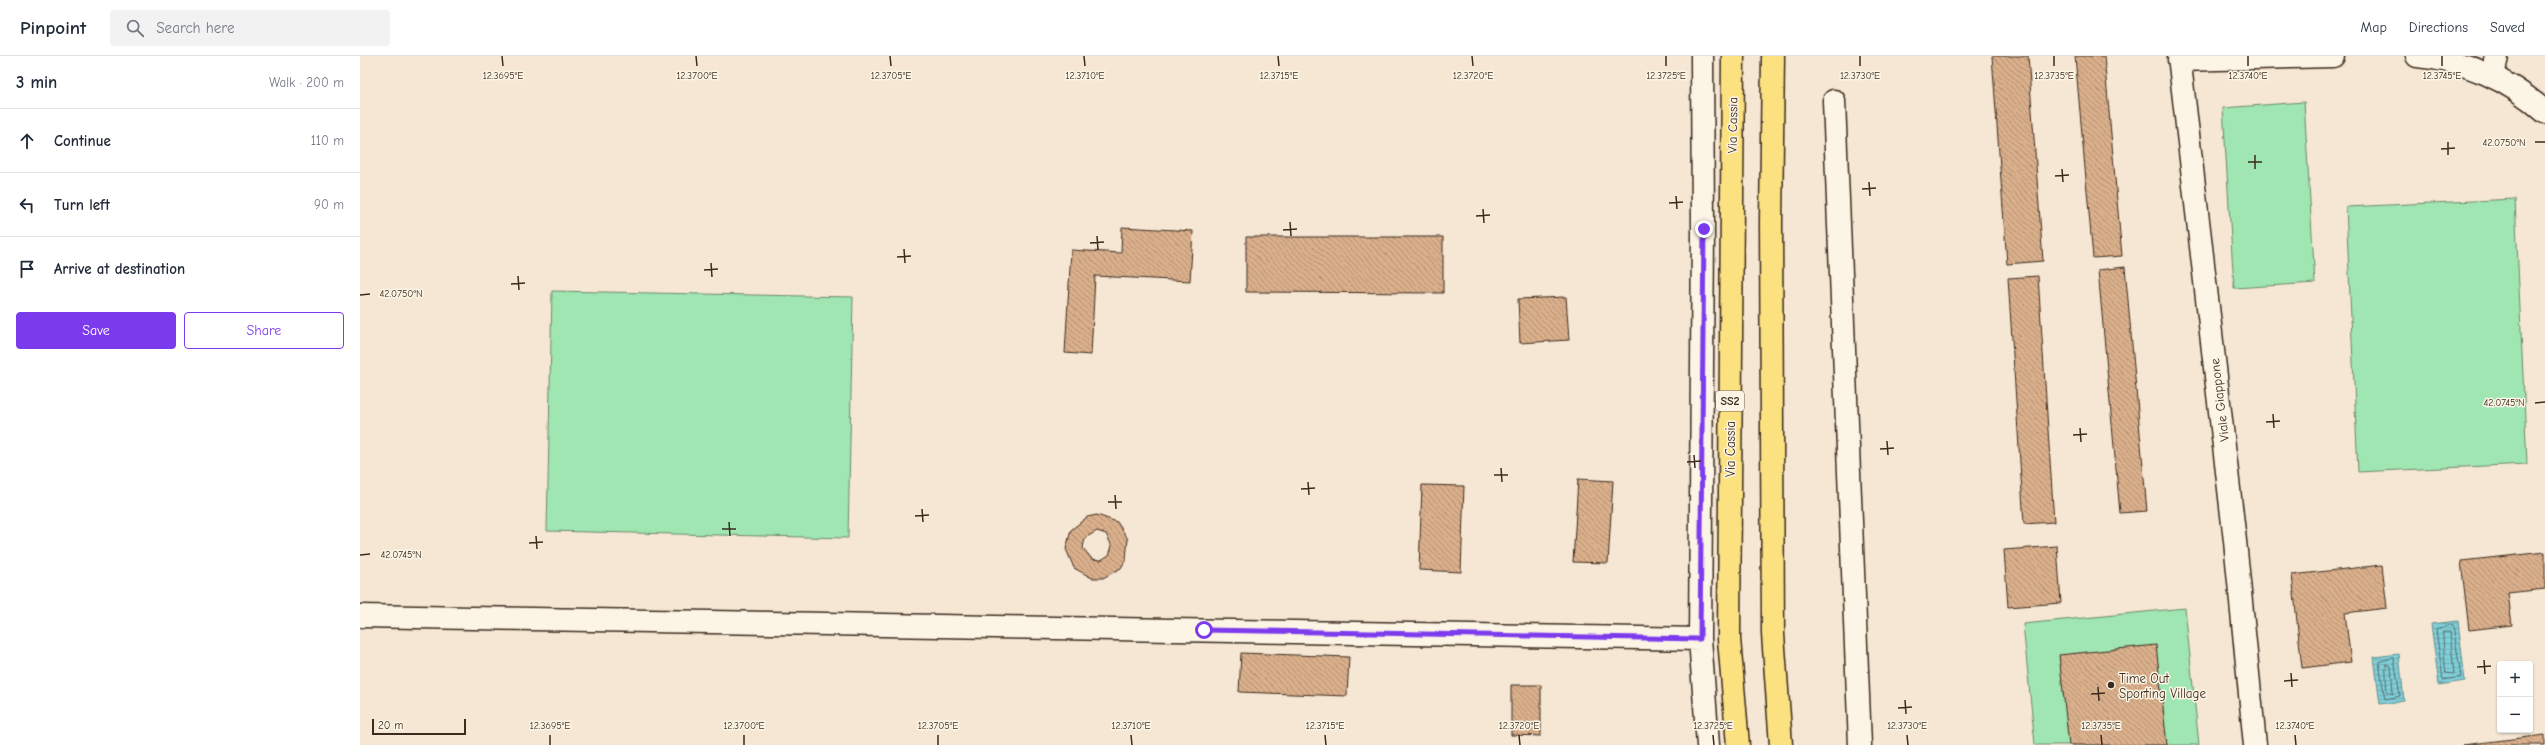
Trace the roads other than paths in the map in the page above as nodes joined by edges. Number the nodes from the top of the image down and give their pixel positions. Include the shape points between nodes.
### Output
1 (1702, 56) edge
2 (1733, 56) edge
3 (1773, 56) edge
4 (2332, 56) edge
5 (2417, 56) edge
6 (2179, 58) edge
7 (2495, 66) edge
8 (1834, 101) dead end
9 (2545, 112) edge
10 (360, 616) edge
11 (1700, 639) junction
12 (1708, 745) edge
13 (1738, 745) edge
14 (1781, 745) edge
15 (1860, 745) edge
16 (2255, 745) edge

1 - 11 street via 1704,229
2 - 13 highway, Via Cassia / SS2 via 1729,639
3 - 14 highway via 1773,634
4 - 6 street
5 - 7 street
6 - 16 street, Viale Giappone via 2235,541
7 - 9 street via 2509,84
8 - 15 street
10 - 11 street
11 - 12 street

